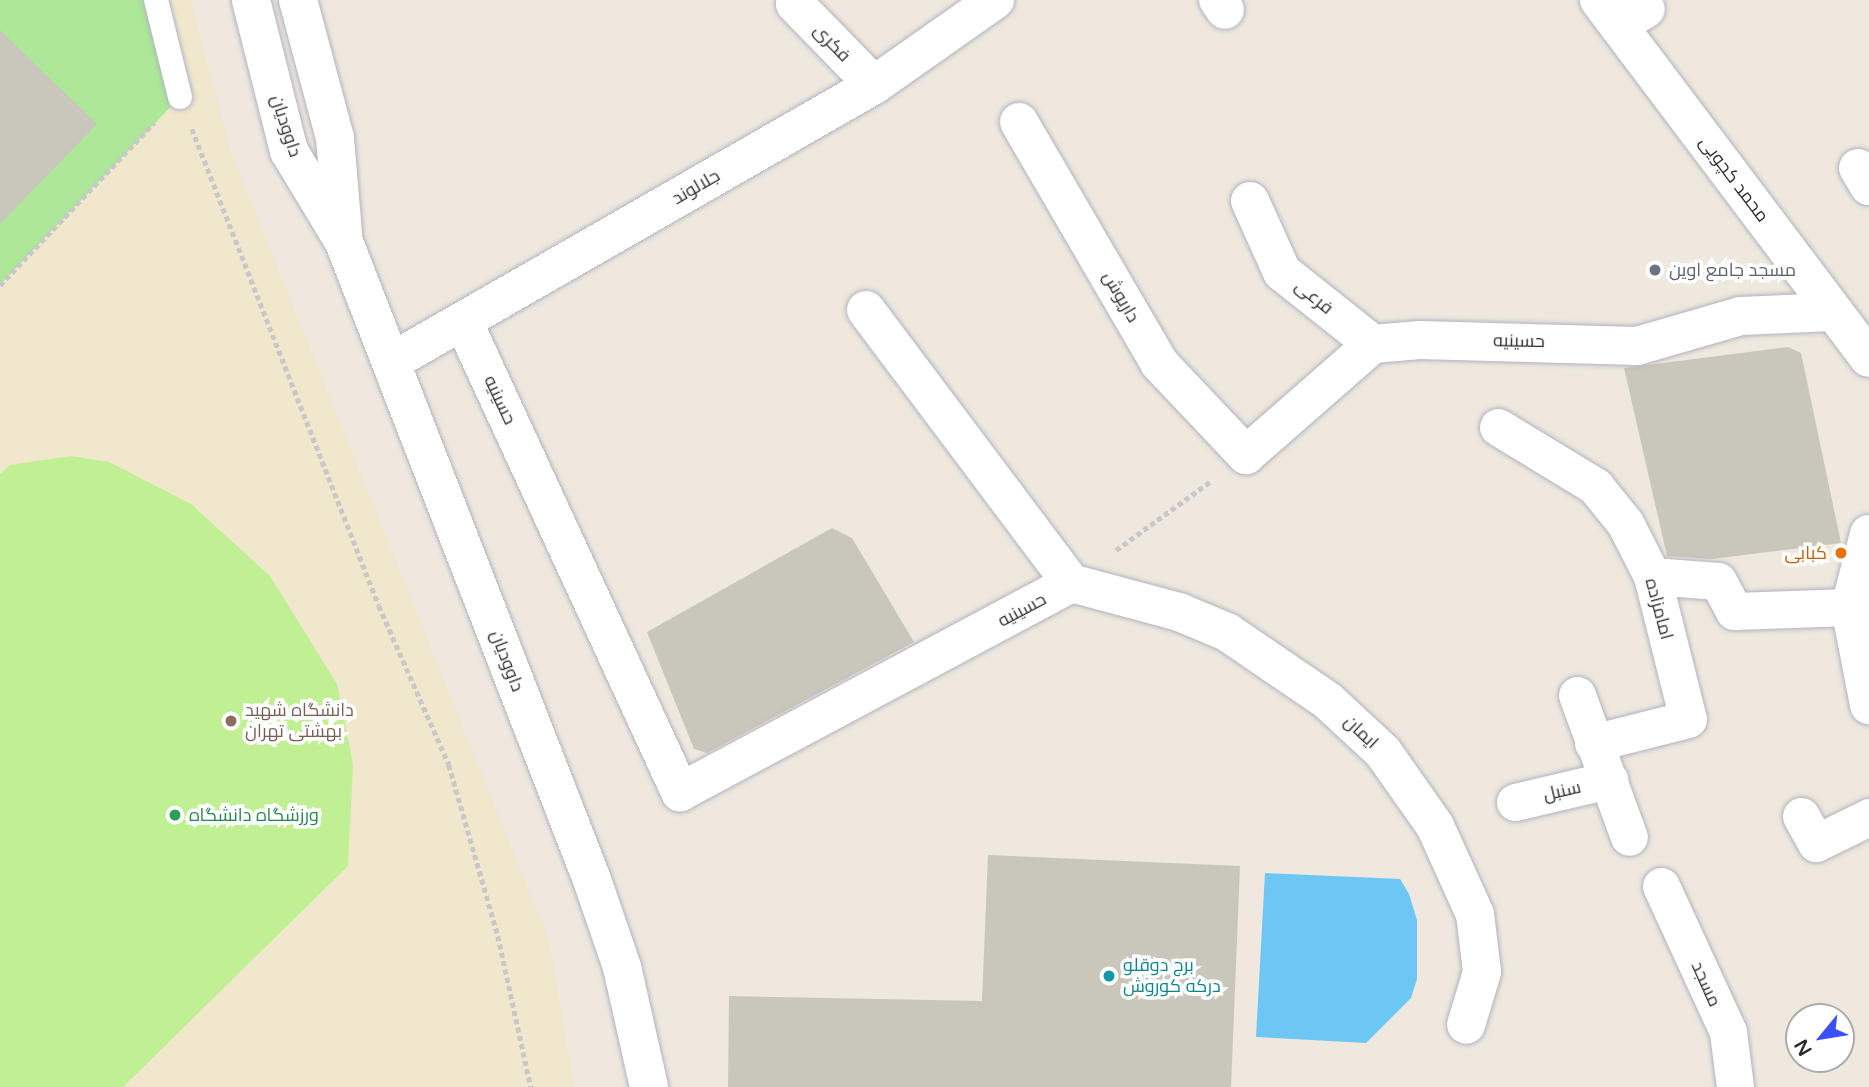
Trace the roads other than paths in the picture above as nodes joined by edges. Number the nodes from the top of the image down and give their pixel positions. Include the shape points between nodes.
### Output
1 (156, 0) edge
2 (251, 0) edge
3 (298, 0) edge
4 (797, 0) edge
5 (995, 0) edge
6 (1621, 11) edge
7 (874, 85) junction
8 (180, 97) road end
9 (1019, 122) dead end
10 (1250, 201) dead end
11 (344, 242) junction
12 (866, 310) dead end
13 (1833, 312) junction
14 (463, 321) junction
15 (1373, 344) junction
16 (1869, 358) edge
17 (391, 362) junction
18 (1498, 427) dead end
19 (1869, 534) edge
20 (1652, 576) junction
21 (1071, 583) junction
22 (1850, 607) junction
23 (1577, 695) dead end
24 (1869, 705) edge
25 (1593, 743) junction
26 (1609, 780) junction
27 (1515, 802) dead end
28 (1801, 816) dead end
29 (1869, 817) edge
30 (1629, 838) dead end
31 (1661, 886) dead end
32 (1466, 1025) dead end
33 (649, 1087) edge
34 (1735, 1087) edge

1 - 8 lane
2 - 11 street, داوودیان via 289,151
3 - 11 street, داوودیان via 335,138
4 - 7 street, فکری via 794,4
5 - 7 street, جلالوند
6 - 13 street, محمد کچویی
7 - 14 street, جلالوند
9 - 15 street, داریوش via 1159,363 1245,455
10 - 15 street, فرعی via 1282,272
11 - 17 street, داوودیان
12 - 21 street
13 - 15 street, حسینیه via 1740,316 1637,346 1420,340
13 - 16 street, محمد کچویی
14 - 17 street, جلالوند
14 - 21 street, حسینیه via 680,792
17 - 33 street, داوودیان via 591,877 622,967
18 - 20 street, امامزاده via 1595,486 1625,523
19 - 22 street
20 - 22 street via 1718,581 1734,611
20 - 25 street, امامزاده via 1688,719
21 - 32 street, ایمان via 1179,612 1227,632 1328,701 1383,752 1435,826 1475,914 1482,972
22 - 24 street
23 - 25 street
25 - 26 street
26 - 27 street, سنبل
26 - 30 street
28 - 29 street via 1816,843
31 - 34 street, مسجد via 1728,1032

